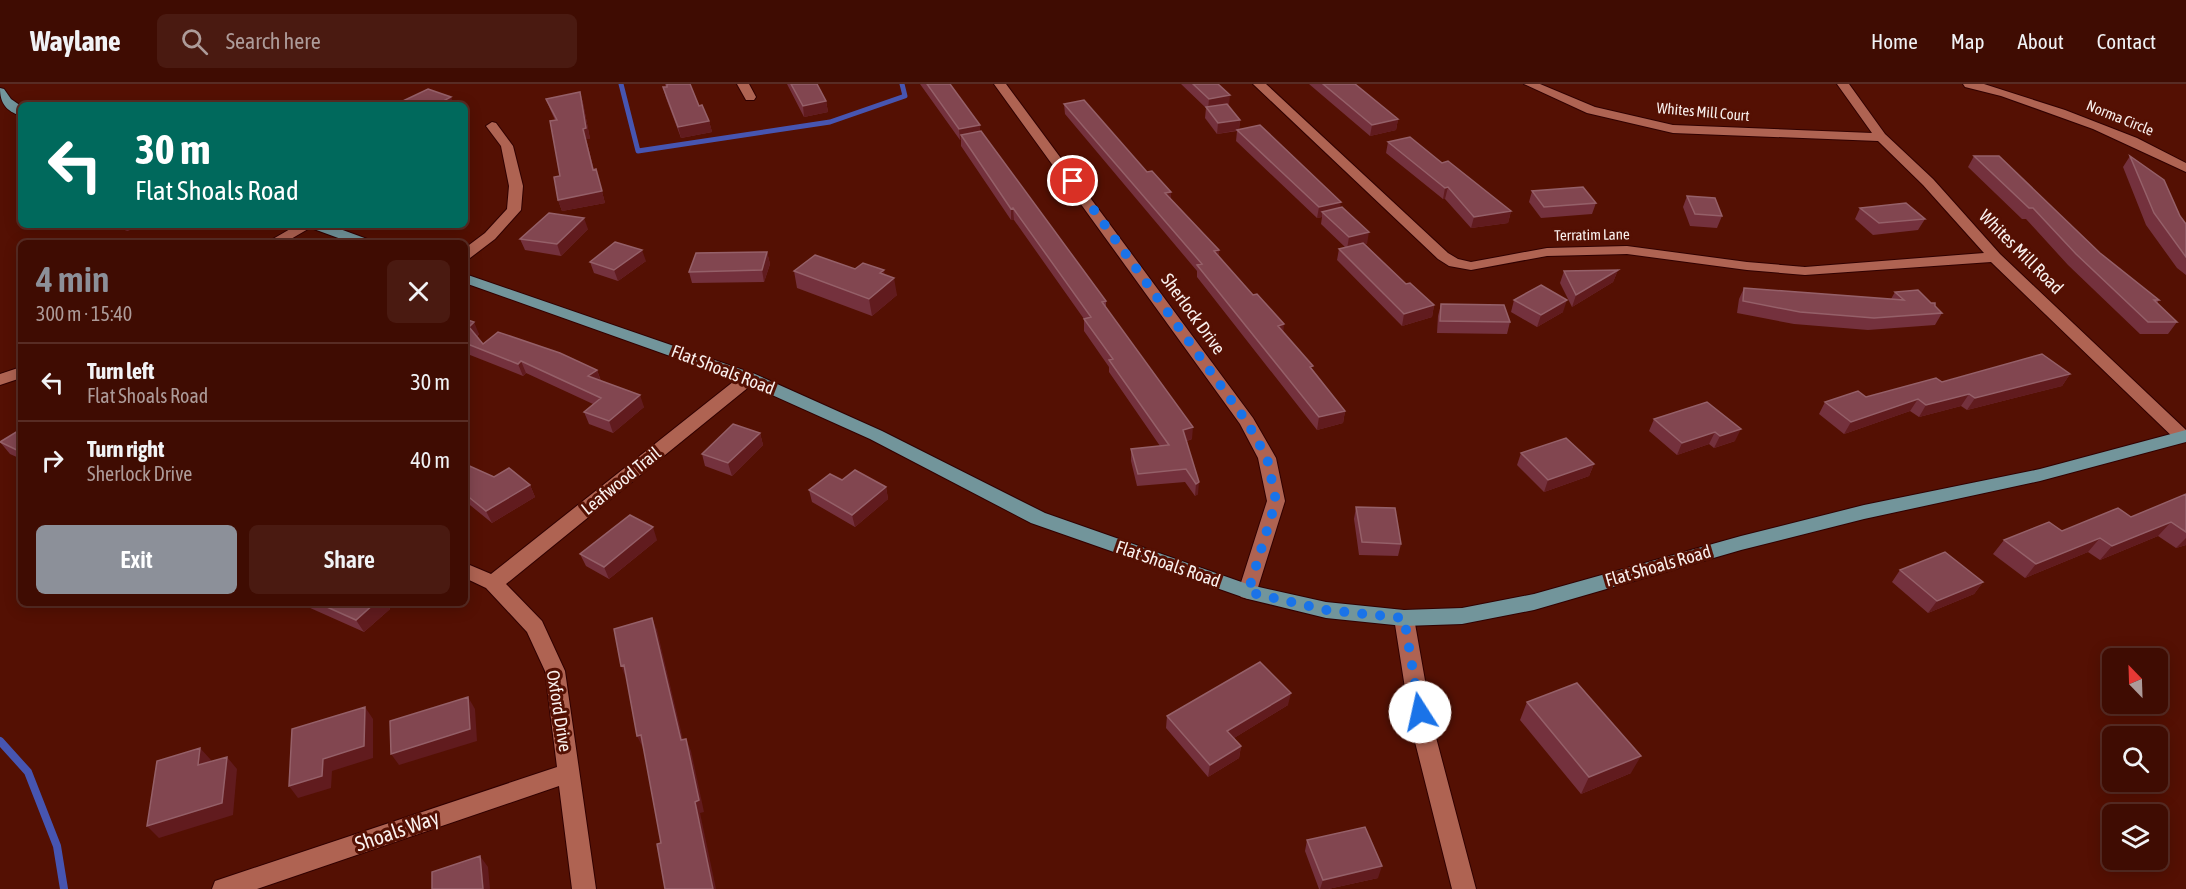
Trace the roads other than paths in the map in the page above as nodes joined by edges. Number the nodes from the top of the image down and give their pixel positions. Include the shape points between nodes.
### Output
1 (743, 84) edge
2 (1000, 84) edge
3 (1259, 84) edge
4 (1530, 84) edge
5 (1844, 84) edge
6 (1970, 84) edge
7 (0, 92) edge
8 (750, 97) dead end
9 (18, 110) edge
10 (492, 126) dead end
11 (1881, 136) junction
12 (2186, 168) edge
13 (302, 228) edge
14 (324, 228) edge
15 (279, 240) edge
16 (357, 240) edge
17 (468, 253) edge
18 (1995, 257) junction
19 (468, 279) edge
20 (18, 373) edge
21 (749, 378) junction
22 (0, 380) edge
23 (2184, 437) edge
24 (468, 571) edge
25 (494, 583) junction
26 (1248, 592) junction
27 (1404, 618) junction
28 (569, 773) junction
29 (224, 889) edge
30 (584, 889) edge
31 (1464, 889) edge

1 - 8 street
2 - 26 street, Sherlock Drive via 1247,422 1267,458 1276,501
3 - 18 street, Terratim Lane via 1454,263 1472,266 1547,252 1599,249 1804,271
4 - 11 street, Whites Mill Court via 1591,110 1673,129
5 - 11 street, Whites Mill Road
6 - 12 street, Norma Circle via 2107,128
7 - 9 main road
10 - 17 street via 507,146 516,186 514,210 490,237
11 - 18 street, Whites Mill Road
13 - 15 street
14 - 16 main road
18 - 23 street, Whites Mill Road
19 - 21 main road, Flat Shoals Road
20 - 22 street
21 - 25 street, Leafwood Trail
21 - 26 main road, Flat Shoals Road via 876,435 1038,519
23 - 27 main road, Flat Shoals Road via 2040,475 1741,543 1534,602 1462,616
24 - 25 street, Oxford Drive
25 - 28 street, Oxford Drive via 535,627 555,671
26 - 27 main road, Flat Shoals Road via 1326,610
27 - 31 street via 1422,726
28 - 29 street, Shoals Way
28 - 30 street, Oxford Drive

